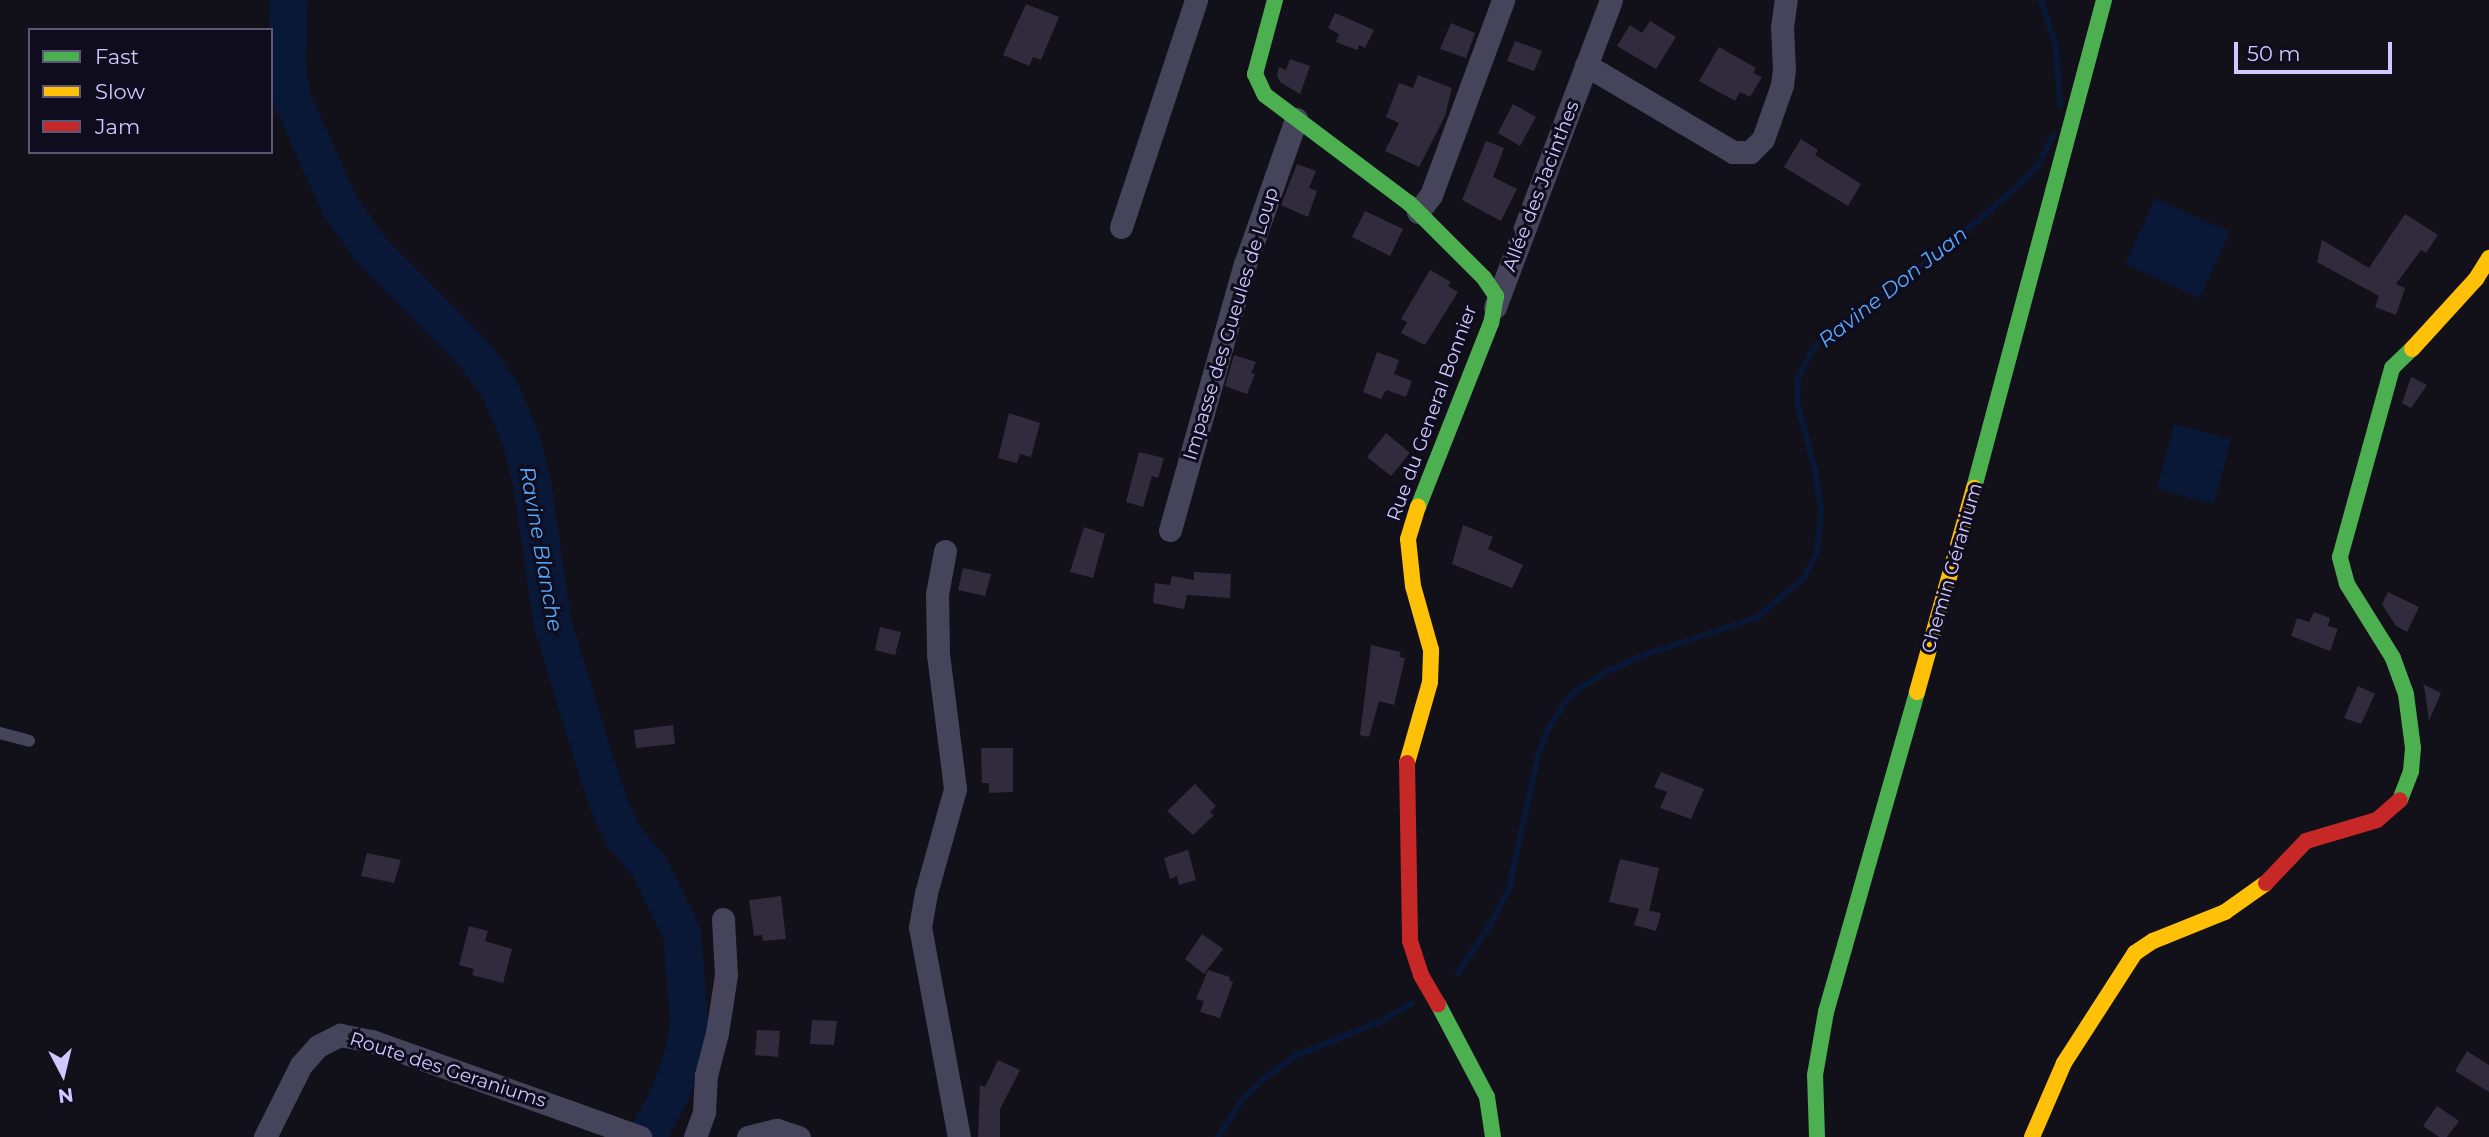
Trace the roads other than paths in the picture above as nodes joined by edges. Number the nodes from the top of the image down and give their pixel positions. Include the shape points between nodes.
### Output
1 (1196, 0) edge
2 (1275, 0) edge
3 (1503, 0) edge
4 (1611, 0) edge
5 (1786, 0) edge
6 (2104, 0) edge
7 (1586, 65) junction
8 (1296, 119) junction
9 (1418, 212) junction
10 (1121, 227) dead end
11 (2489, 258) edge
12 (1495, 307) junction
13 (1170, 530) dead end
14 (945, 551) dead end
15 (0, 733) edge
16 (29, 741) dead end
17 (723, 919) dead end
18 (265, 1137) edge
19 (639, 1137) edge
20 (695, 1137) edge
21 (748, 1137) edge
22 (799, 1137) edge
23 (959, 1137) edge
24 (1493, 1137) edge
25 (1817, 1137) edge
26 (2032, 1137) edge

1 - 10 street
2 - 8 street, Rue du General Bonnier via 1255,75 1270,102
3 - 9 street via 1431,195
4 - 7 street, Allée des Jacinthes
5 - 7 street via 1782,85 1763,139 1750,152 1732,152
6 - 25 street, Chemin Géranium via 1960,542 1826,1012 1815,1075
7 - 12 street, Allée des Jacinthes
8 - 9 street, Rue du General Bonnier
8 - 13 street, Impasse des Gueules de Loup via 1245,264
9 - 12 street, Rue du General Bonnier via 1492,287
11 - 26 street via 2428,334 2392,368 2341,548 2347,584 2393,658 2406,694 2413,748 2411,771 2399,804 2357,828 2306,841 2262,887 2225,912 2135,953 2064,1063
12 - 24 street, Rue du General Bonnier via 1408,539 1408,563 1431,650 1430,682 1406,774 1410,941 1420,975 1487,1097
14 - 23 street via 937,594 938,654 955,789 920,927
15 - 16 lane
17 - 20 street via 726,975 706,1075 704,1112
18 - 19 street, Route des Geraniums via 301,1065 318,1046 340,1035 372,1041
21 - 22 street via 777,1130

